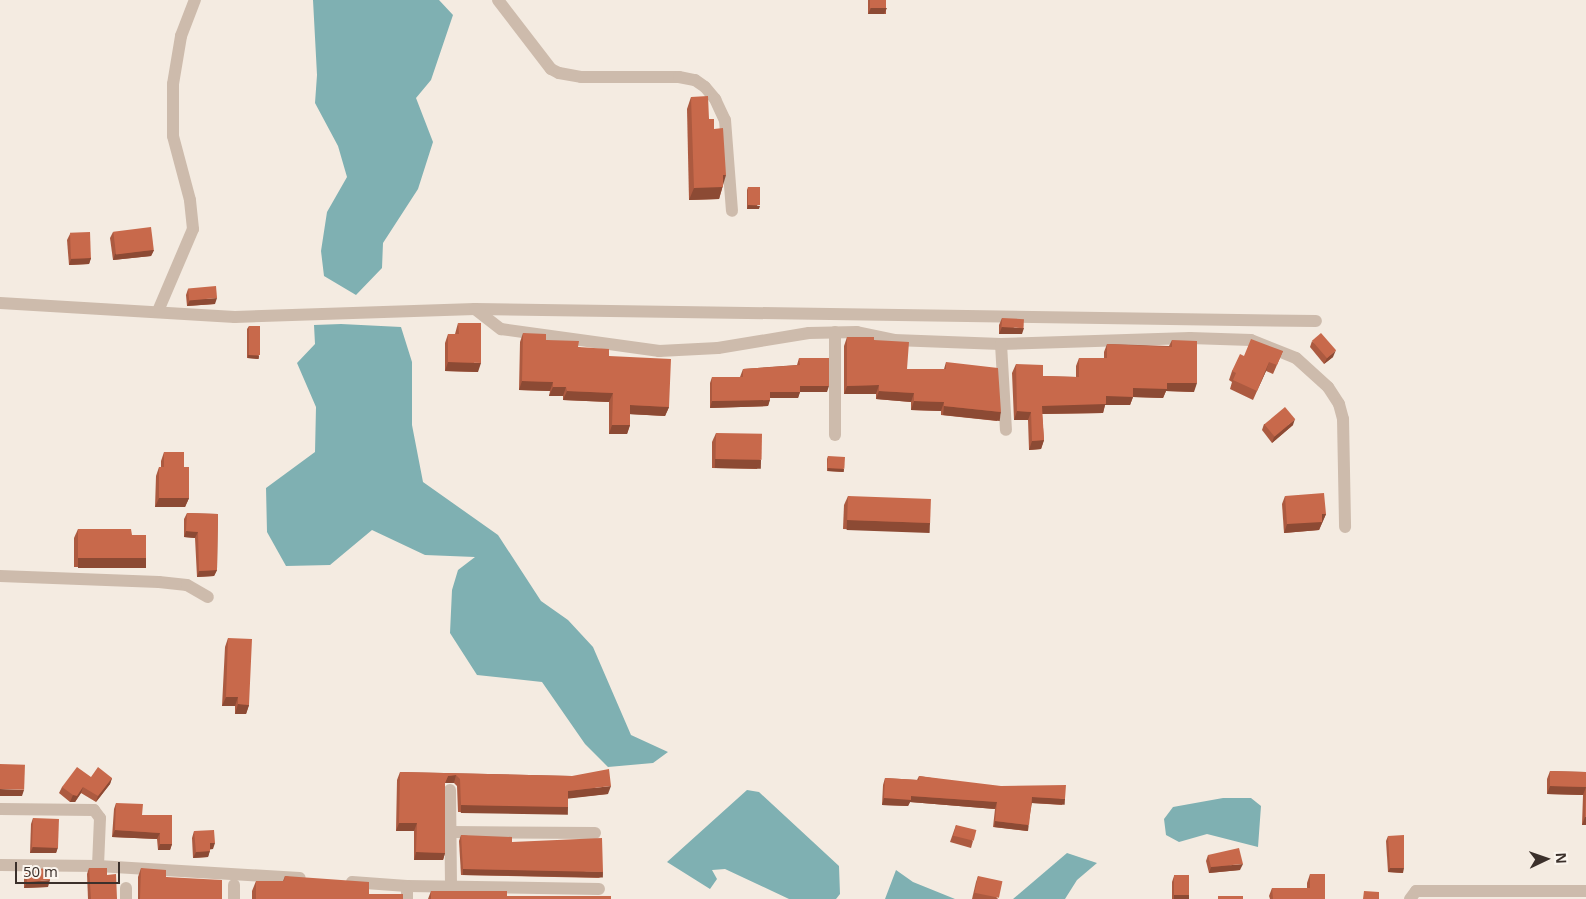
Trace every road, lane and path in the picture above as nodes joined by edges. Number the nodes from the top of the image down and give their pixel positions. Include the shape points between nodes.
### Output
1 (195, 0) edge
2 (498, 0) edge
3 (732, 211) dead end
4 (0, 304) edge
5 (475, 309) junction
6 (158, 311) junction
7 (1316, 321) dead end
8 (835, 332) junction
9 (1000, 344) junction
10 (1006, 430) dead end
11 (834, 435) dead end
12 (1345, 527) dead end
13 (0, 576) edge
14 (208, 597) dead end
15 (450, 790) dead end
16 (0, 809) edge
17 (451, 832) junction
18 (595, 833) dead end
19 (0, 865) edge
20 (98, 866) junction
21 (313, 879) edge
22 (342, 881) edge
23 (234, 885) dead end
24 (451, 887) junction
25 (599, 889) dead end
26 (1586, 891) edge
27 (407, 893) edge
28 (234, 899) edge
29 (1410, 899) edge

1 - 6 street via 181,36 173,84 173,136 190,200 193,229
2 - 3 street via 551,69 558,73 581,77 679,77 696,80 705,86 725,120
4 - 6 street
5 - 6 street via 235,317
5 - 7 street
5 - 8 street via 501,329 659,351 718,348 809,333
8 - 9 street via 857,332 894,340
8 - 11 street
9 - 10 street
9 - 12 street via 1190,338 1251,340 1296,358 1328,387 1339,404 1343,419
13 - 14 street via 159,582 187,585
15 - 17 street
16 - 20 street via 94,810 100,818
17 - 18 street
17 - 24 street
19 - 20 street
20 - 21 street
22 - 27 street
23 - 28 street
24 - 25 street
24 - 27 street
26 - 29 street via 1416,891

